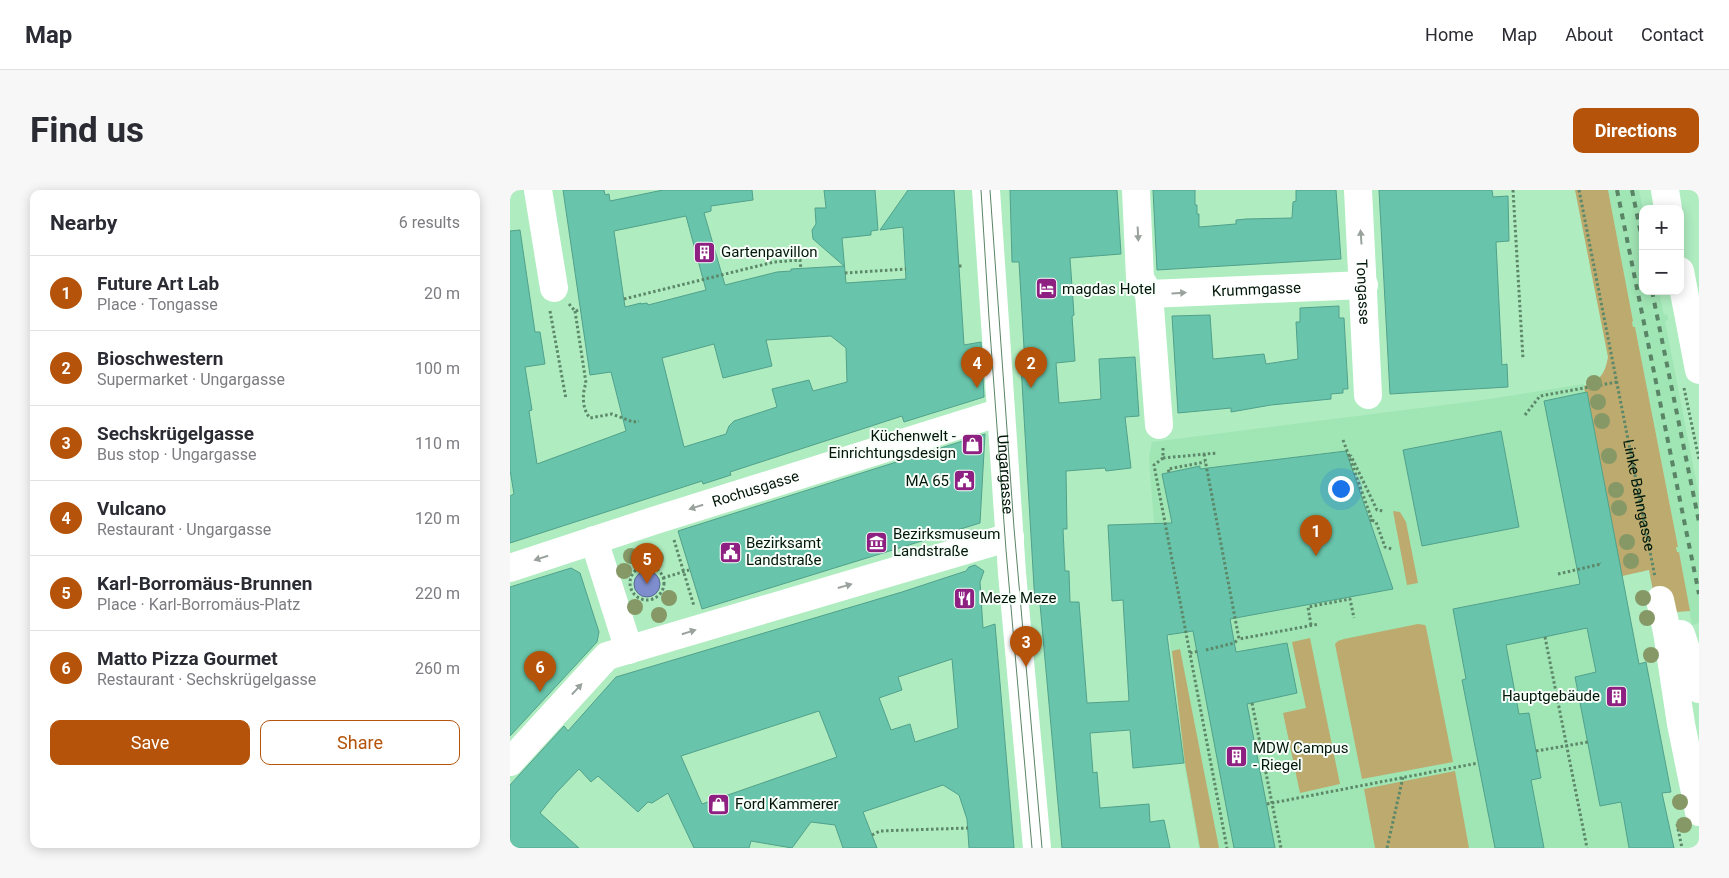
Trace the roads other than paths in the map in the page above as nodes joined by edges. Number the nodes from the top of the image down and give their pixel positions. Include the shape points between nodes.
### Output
1 (538, 190) edge
2 (986, 190) edge
3 (1136, 190) edge
4 (1358, 190) edge
5 (1665, 190) edge
6 (1667, 205) edge
7 (1364, 285) junction
8 (1684, 292) edge
9 (1149, 294) junction
10 (557, 299) road end
11 (1699, 370) edge
12 (1368, 395) dead end
13 (1001, 412) junction
14 (1159, 425) road end
15 (1010, 537) junction
16 (594, 540) junction
17 (510, 568) edge
18 (1660, 600) road end
19 (1667, 637) junction
20 (629, 650) junction
21 (1699, 689) edge
22 (510, 762) edge
23 (1698, 806) edge
24 (1037, 848) edge

1 - 10 street
2 - 13 street, Ungargasse
3 -> 9 street via 1140,278
7 -> 4 street, Tongasse
5 - 6 street
9 -> 7 street, Krummgasse
7 - 12 street, Tongasse
8 - 11 street
9 - 14 street
13 - 15 street, Ungargasse
13 -> 16 street, Rochusgasse
20 -> 15 street
15 - 24 street, Ungargasse
16 -> 17 street, Rochusgasse
16 - 20 street
18 - 19 street
19 - 21 street via 1681,634
19 - 23 street
22 -> 20 street via 607,656

